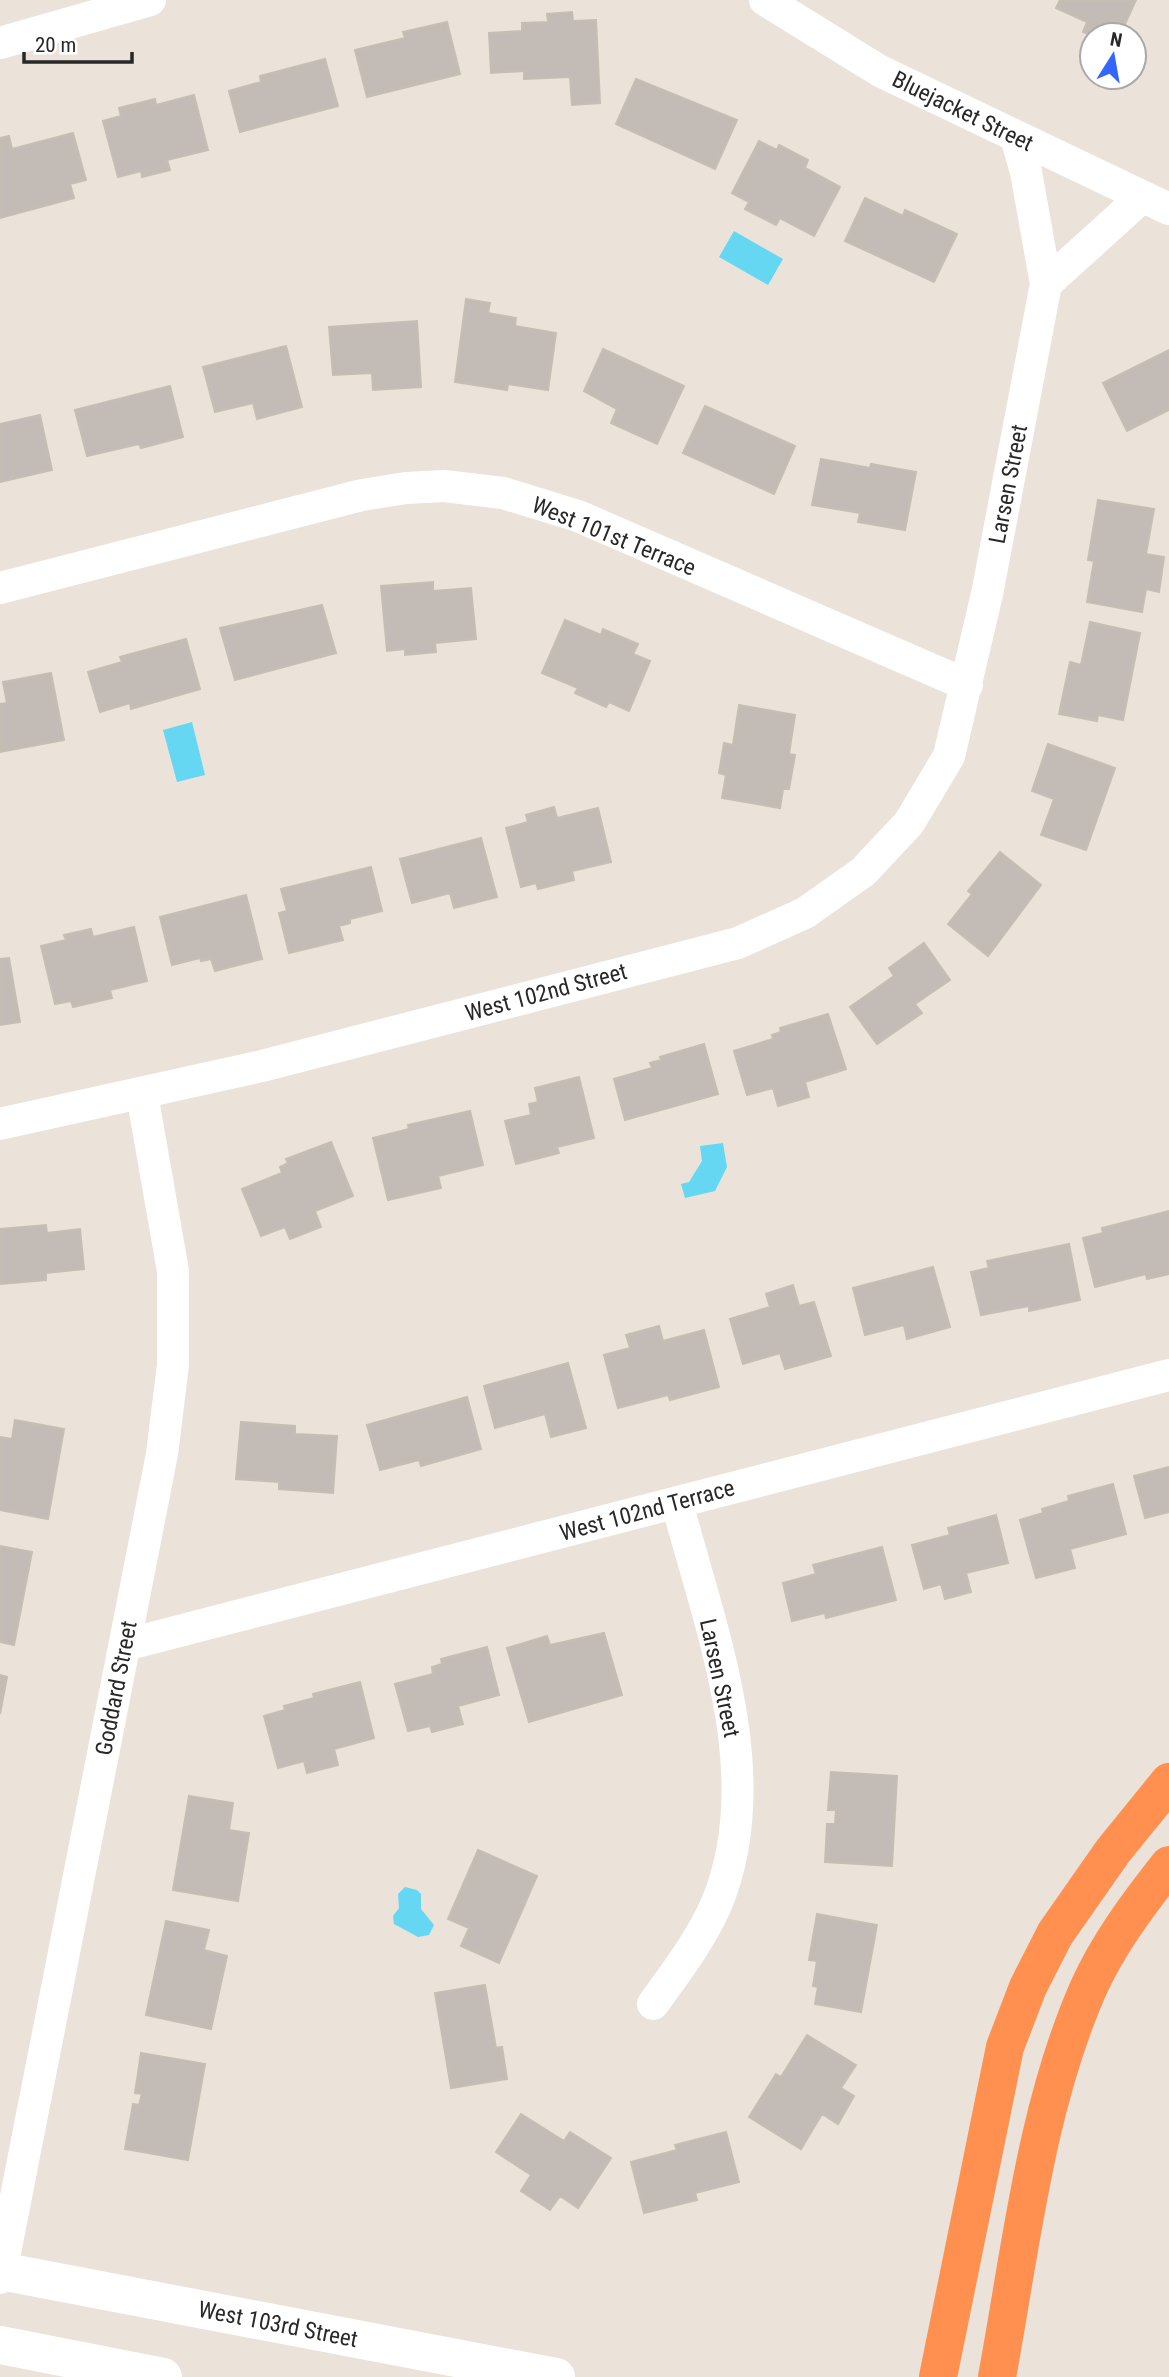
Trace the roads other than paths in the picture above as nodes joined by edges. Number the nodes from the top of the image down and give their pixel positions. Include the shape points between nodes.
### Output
1 (150, 0) edge
2 (765, 0) edge
3 (0, 43) edge
4 (1016, 137) junction
5 (1156, 203) edge
6 (1046, 284) junction
7 (0, 588) edge
8 (967, 685) junction
9 (142, 1094) junction
10 (0, 1124) edge
11 (1169, 1375) edge
12 (677, 1503) junction
13 (125, 1645) junction
14 (1169, 1782) edge
15 (1169, 1865) edge
16 (653, 2004) dead end
17 (1, 2273) edge
18 (0, 2345) edge
19 (163, 2377) edge
20 (555, 2377) edge
21 (938, 2377) edge
22 (997, 2377) edge

1 - 3 street
2 - 4 street, Bluejacket Street via 880,71
4 - 5 street, Bluejacket Street
4 - 6 street, Larsen Street via 1027,172
5 - 6 street
6 - 8 street, Larsen Street
7 - 8 street, West 101st Terrace via 362,495 444,486 503,493 578,516
8 - 9 street, West 102nd Street via 949,756 909,823 837,893 772,930 738,943
9 - 10 street, West 102nd Street
9 - 13 street, Goddard Street via 173,1270 173,1366 162,1454
11 - 12 street, West 102nd Terrace
12 - 13 street, West 102nd Terrace
12 - 16 street, Larsen Street via 722,1671 737,1781 730,1853 717,1903 698,1940
13 - 17 street, Goddard Street
14 - 21 highway via 1069,1913 1028,1987 1005,2048
15 - 22 highway via 1114,1941 1068,2038 1039,2151
17 - 20 main road, West 103rd Street
18 - 19 main road

